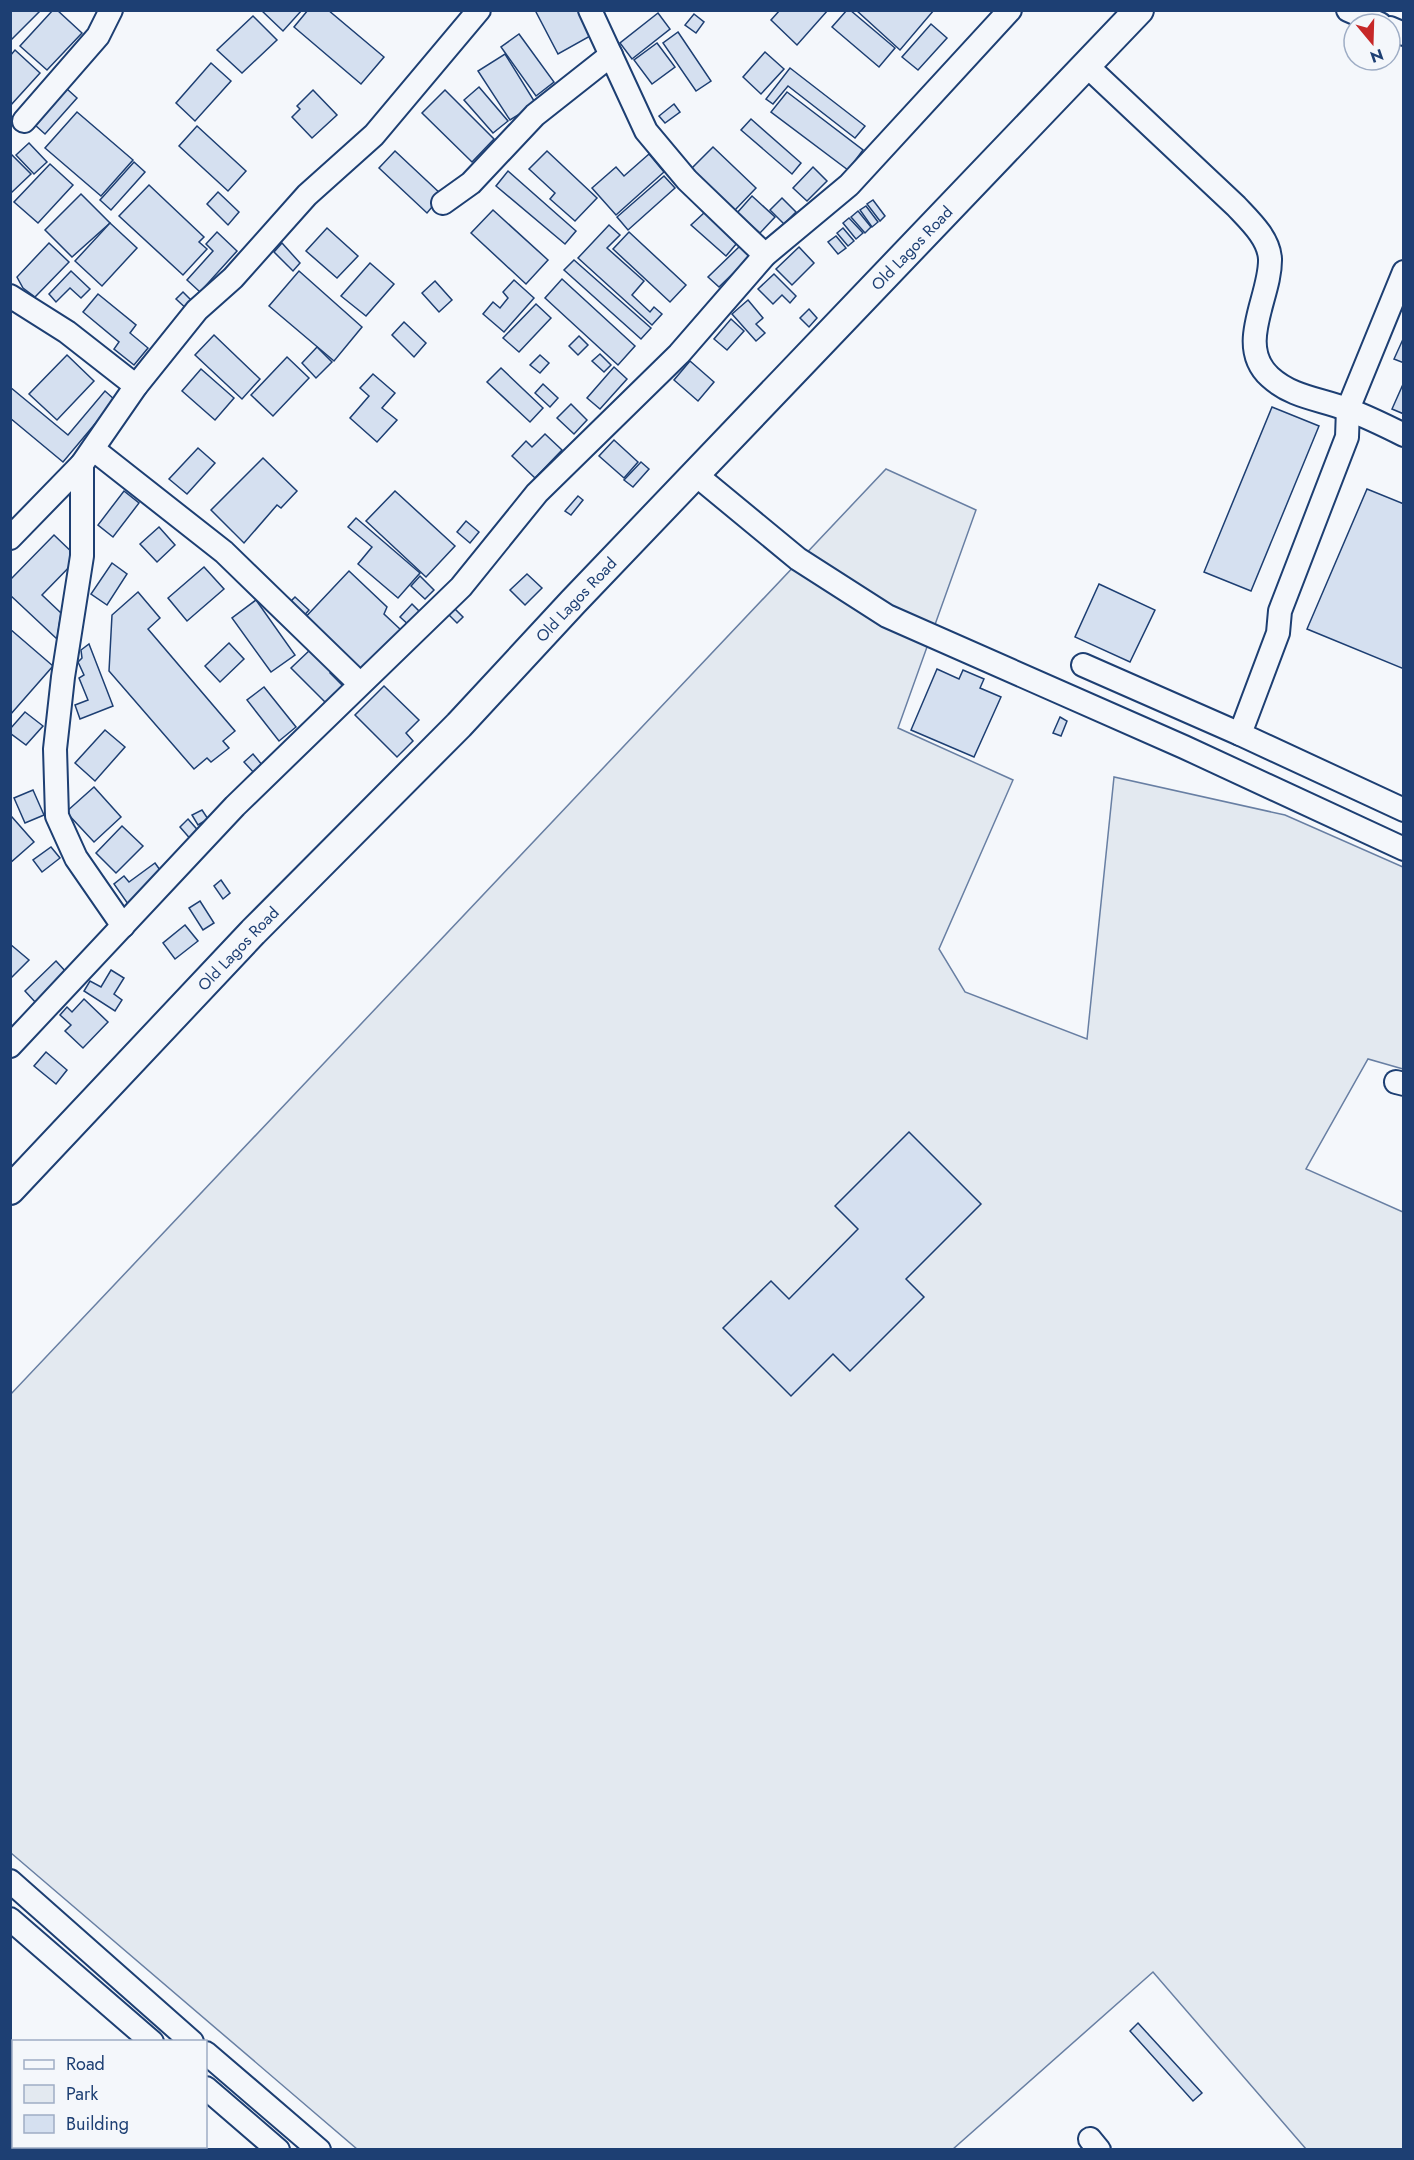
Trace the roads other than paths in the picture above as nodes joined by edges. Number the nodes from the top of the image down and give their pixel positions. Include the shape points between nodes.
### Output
1 (111, 10) edge
2 (479, 10) edge
3 (590, 10) edge
4 (1010, 10) edge
5 (1139, 10) edge
6 (611, 55) junction
7 (1086, 65) junction
8 (24, 121) dead end
9 (443, 203) dead end
10 (765, 255) junction
11 (1404, 272) edge
12 (10, 296) edge
13 (136, 386) junction
14 (1348, 409) junction
15 (1404, 435) edge
16 (87, 457) junction
17 (695, 474) junction
18 (10, 538) edge
19 (1083, 665) dead end
20 (359, 683) junction
21 (1240, 734) junction
22 (1404, 810) edge
23 (1404, 849) edge
24 (123, 926) junction
25 (10, 1046) edge
26 (10, 1190) edge
27 (10, 1881) edge
28 (10, 1919) edge
29 (150, 2040) edge
30 (190, 2040) edge
31 (207, 2054) edge
32 (207, 2089) edge
33 (278, 2150) edge
34 (319, 2150) edge

1 - 8 street via 98,36
2 - 13 street via 375,135 307,195 233,278 197,310
3 - 6 street
4 - 10 street via 849,185
5 - 7 main road, Old Lagos Road
6 - 9 street via 535,115 471,183
6 - 10 street via 646,130 687,180
7 - 14 street via 1259,231 1270,257 1254,333 1257,358 1269,376 1294,393
7 - 17 main road, Old Lagos Road
10 - 20 street via 679,354 537,493 461,587
11 - 14 street
12 - 13 street via 67,332
13 - 16 street
14 - 15 street
14 - 21 street via 1347,437 1280,611 1278,633
16 - 18 street
16 - 20 street via 224,552
16 - 24 street via 82,556 55,749 57,816 76,858
17 - 23 street via 798,559 887,616
17 - 26 main road, Old Lagos Road
19 - 21 street
20 - 24 street
21 - 22 street
24 - 25 street
27 - 30 street
28 - 29 street
31 - 34 street
32 - 33 street

